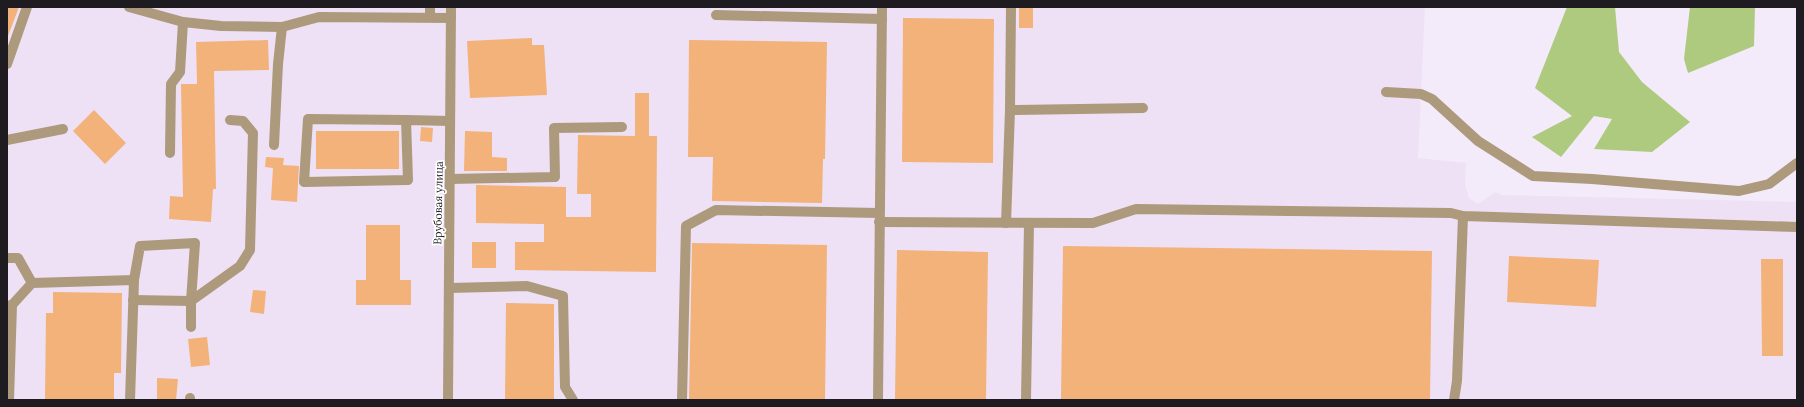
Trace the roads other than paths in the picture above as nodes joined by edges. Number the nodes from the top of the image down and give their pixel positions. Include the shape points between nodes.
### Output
1 (26, 7) edge
2 (129, 7) edge
3 (451, 7) edge
4 (882, 7) edge
5 (1011, 7) edge
6 (430, 12) edge
7 (716, 15) dead end
8 (451, 18) junction
9 (882, 19) junction
10 (183, 22) junction
11 (282, 27) junction
12 (7, 64) edge
13 (1386, 92) dead end
14 (1143, 108) dead end
15 (1010, 110) junction
16 (230, 120) dead end
17 (406, 120) junction
18 (450, 121) junction
19 (622, 127) dead end
20 (63, 129) dead end
21 (7, 140) edge
22 (274, 145) dead end
23 (170, 153) dead end
24 (1797, 163) edge
25 (450, 178) junction
26 (1463, 216) junction
27 (879, 218) junction
28 (1006, 223) junction
29 (1029, 223) junction
30 (1797, 227) edge
31 (7, 258) edge
32 (134, 280) junction
33 (32, 283) junction
34 (449, 288) junction
35 (133, 300) junction
36 (191, 301) junction
37 (10, 306) edge
38 (191, 327) dead end
39 (9, 400) edge
40 (130, 400) edge
41 (448, 400) edge
42 (573, 400) edge
43 (682, 400) edge
44 (878, 400) edge
45 (1026, 400) edge
46 (1454, 400) edge

1 - 12 street
2 - 10 street
3 - 8 street, Врубовая улица
4 - 9 street
5 - 15 street
6 - 8 street
6 - 11 street via 320,17
7 - 9 street
8 - 18 street, Врубовая улица
9 - 27 street
10 - 11 street via 221,26
10 - 23 street via 180,72 171,84
11 - 22 street
13 - 24 street via 1421,94 1432,100 1478,141 1532,176 1739,191 1769,184
14 - 15 street
15 - 28 street
16 - 36 street via 243,121 253,133 250,250 240,266
17 - 17 street via 408,180 304,182 308,119
17 - 18 street
18 - 25 street, Врубовая улица
19 - 25 street via 554,128 555,177
20 - 21 street
25 - 34 street, Врубовая улица
26 - 29 street via 1451,213 1136,209 1093,223
26 - 30 street
26 - 46 street via 1457,381
27 - 28 street
27 - 43 street via 716,210 686,226
27 - 44 street
28 - 29 street
29 - 45 street
31 - 33 street via 18,258
32 - 33 street
32 - 35 street
32 - 36 street via 140,246 195,243
33 - 37 street
34 - 41 street, Врубовая улица
34 - 42 street via 527,286 563,296 564,387
35 - 36 street
35 - 40 street
36 - 38 street
37 - 39 street

